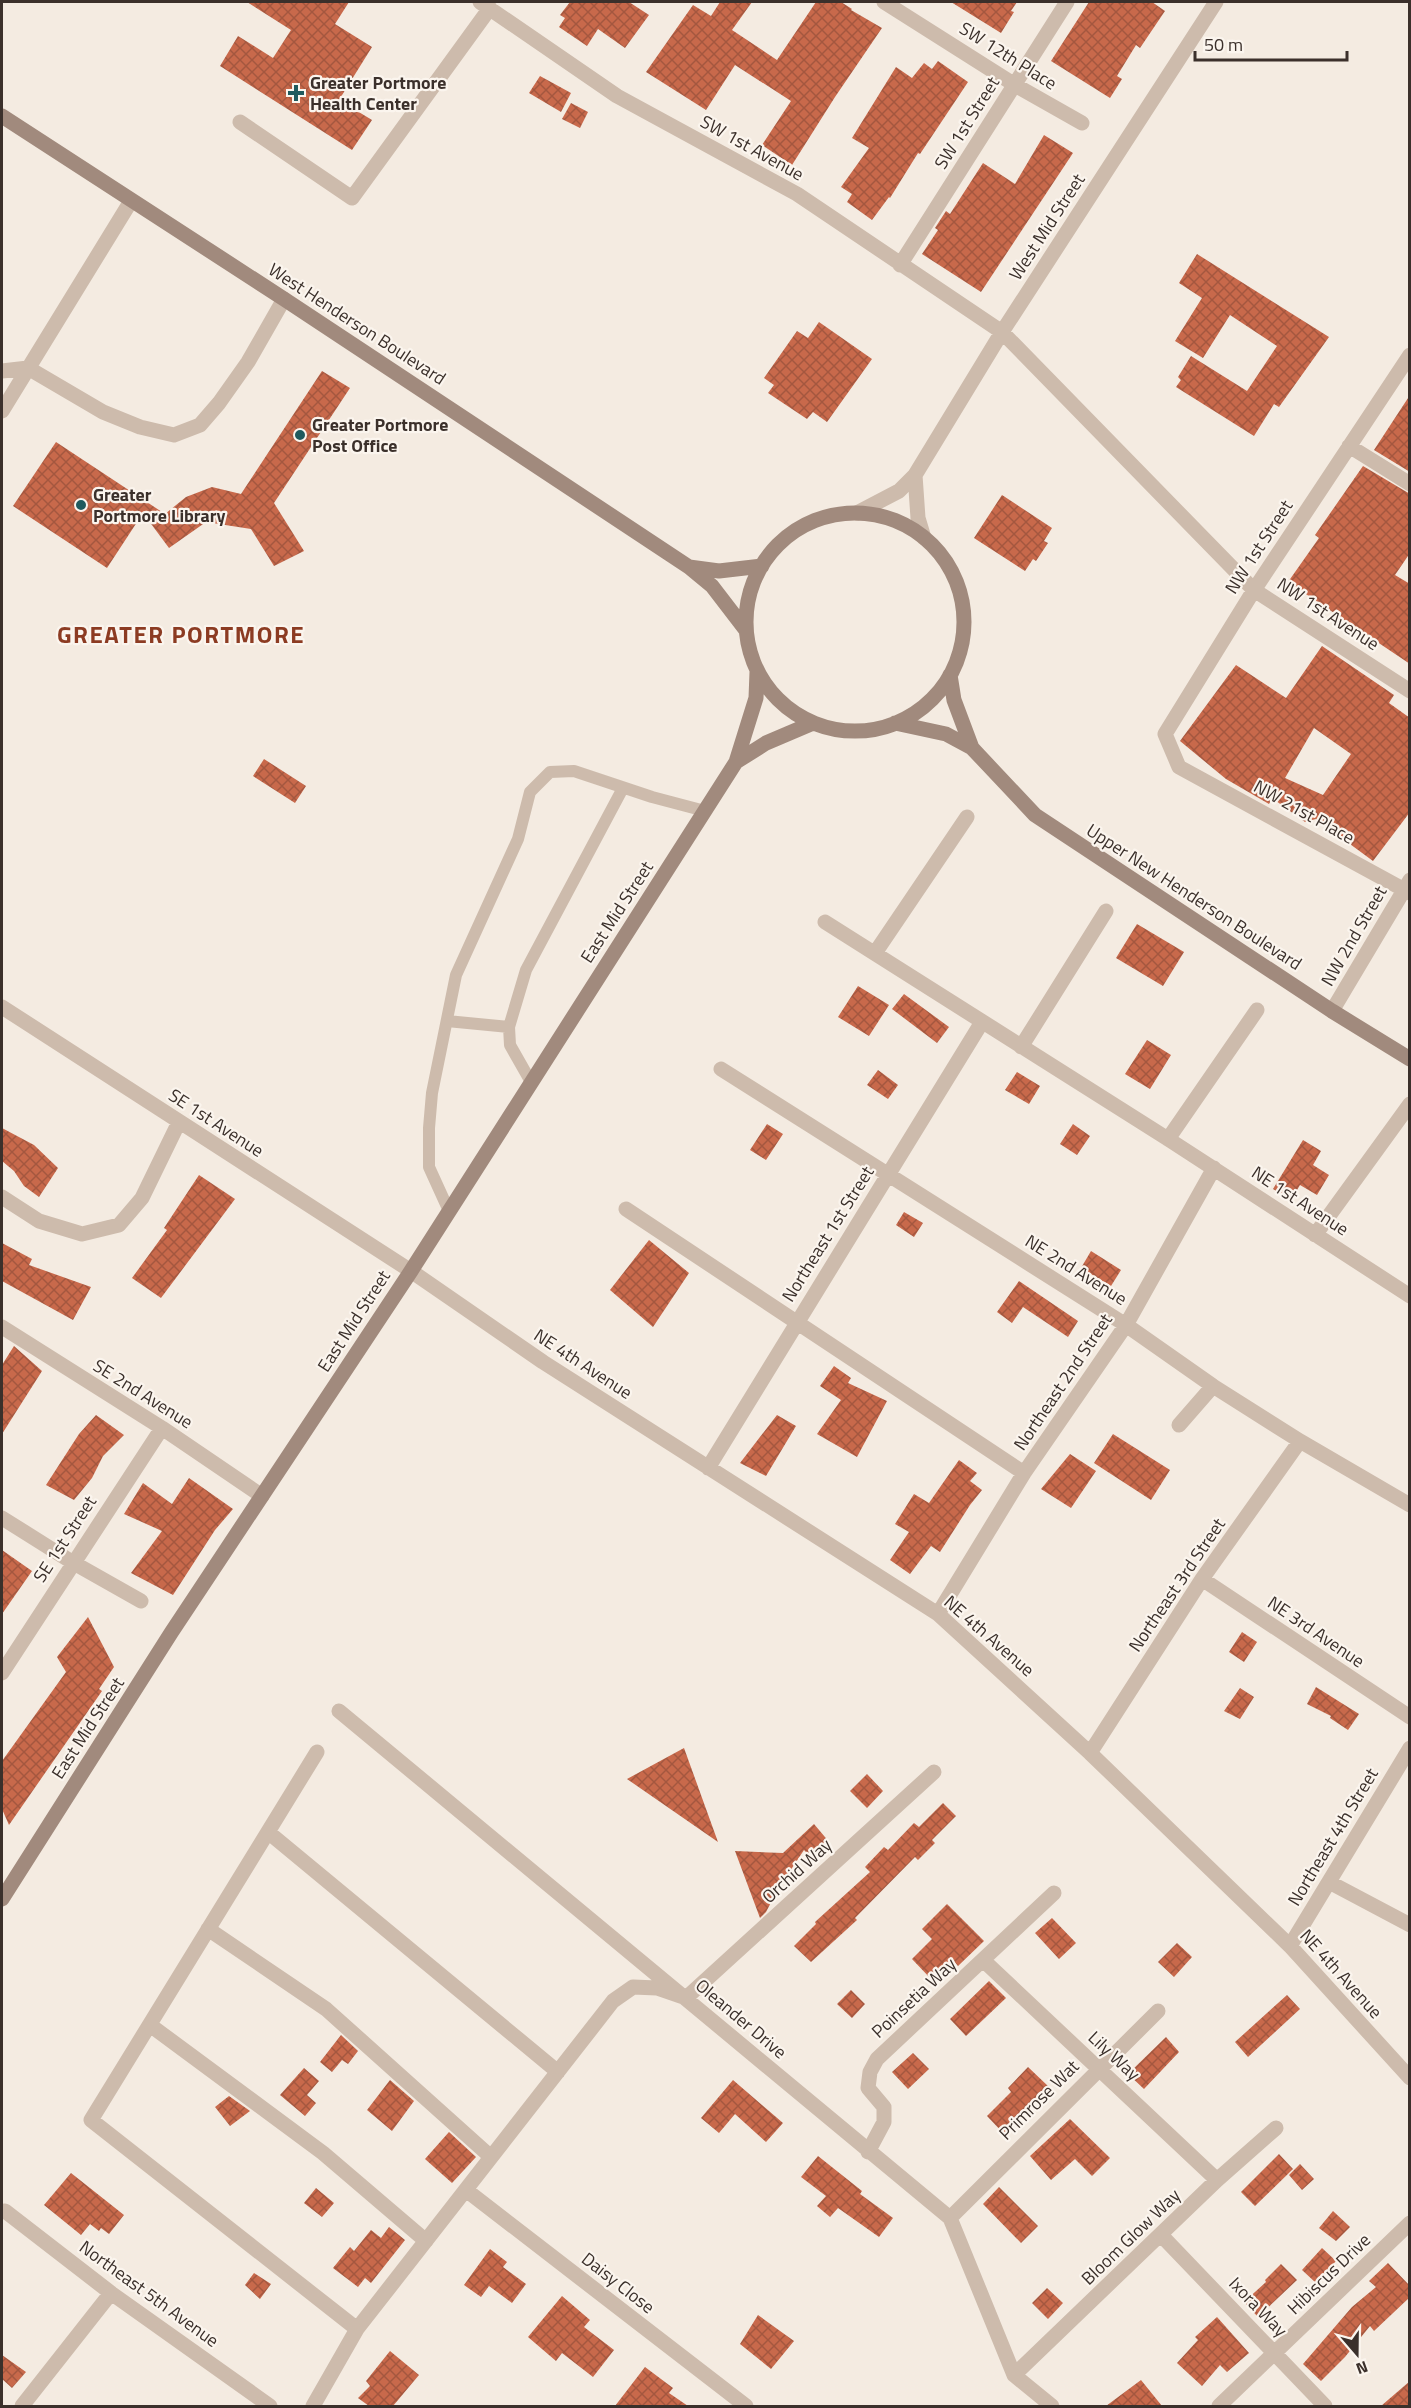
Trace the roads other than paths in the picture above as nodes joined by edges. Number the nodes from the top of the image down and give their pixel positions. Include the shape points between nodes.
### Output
1 (884, 2) edge
2 (1067, 2) edge
3 (1216, 2) edge
4 (485, 5) edge
5 (1015, 85) junction
6 (2, 116) edge
7 (240, 122) dead end
8 (1082, 123) dead end
9 (132, 201) junction
10 (900, 265) junction
11 (284, 299) junction
12 (1002, 332) junction
13 (1410, 355) edge
14 (28, 368) junction
15 (2, 371) edge
16 (2, 411) edge
17 (1348, 446) junction
18 (915, 475) junction
19 (1410, 484) edge
20 (857, 513) junction
21 (924, 538) junction
22 (762, 566) junction
23 (689, 567) junction
24 (1254, 590) junction
25 (746, 629) junction
26 (757, 672) junction
27 (950, 675) junction
28 (1410, 691) edge
29 (813, 723) junction
30 (895, 723) junction
31 (972, 748) junction
32 (736, 762) junction
33 (1179, 766) joint
34 (623, 788) junction
35 (705, 811) junction
36 (967, 817) dead end
37 (1408, 887) edge
38 (1106, 911) dead end
39 (825, 922) dead end
40 (875, 954) junction
41 (2, 1007) edge
42 (1257, 1010) dead end
43 (1332, 1011) junction
44 (447, 1021) junction
45 (982, 1022) junction
46 (509, 1027) junction
47 (1021, 1047) junction
48 (1410, 1059) edge
49 (721, 1069) dead end
50 (531, 1082) junction
51 (1410, 1104) edge
52 (179, 1122) junction
53 (1168, 1139) junction
54 (1214, 1168) junction
55 (888, 1174) junction
56 (2, 1197) edge
57 (626, 1209) dead end
58 (449, 1211) junction
59 (1316, 1235) junction
60 (411, 1271) junction
61 (1410, 1296) edge
62 (797, 1323) junction
63 (1126, 1325) junction
64 (2, 1327) edge
65 (1213, 1386) junction
66 (1179, 1425) dead end
67 (162, 1428) junction
68 (1300, 1441) junction
69 (708, 1468) junction
70 (1024, 1473) junction
71 (262, 1496) junction
72 (1410, 1505) edge
73 (2, 1518) edge
74 (72, 1562) junction
75 (1202, 1579) junction
76 (141, 1601) dead end
77 (938, 1614) junction
78 (2, 1673) edge
79 (339, 1711) dead end
80 (1410, 1717) edge
81 (1410, 1748) edge
82 (317, 1752) dead end
83 (1090, 1753) junction
84 (934, 1772) dead end
85 (268, 1832) junction
86 (1329, 1882) junction
87 (1054, 1893) dead end
88 (2, 1899) edge
89 (1410, 1925) edge
90 (208, 1929) junction
91 (1290, 1946) junction
92 (983, 1960) junction
93 (686, 1998) junction
94 (1158, 2011) dead end
95 (150, 2025) junction
96 (1099, 2068) junction
97 (558, 2072) junction
98 (1410, 2078) edge
99 (1276, 2128) dead end
100 (868, 2152) junction
101 (491, 2157) junction
102 (1217, 2180) junction
103 (466, 2190) junction
104 (5, 2211) dead end
105 (950, 2218) junction
106 (1410, 2223) edge
107 (1161, 2235) junction
108 (426, 2241) junction
109 (111, 2293) junction
110 (357, 2329) junction
111 (1275, 2353) junction
112 (1014, 2375) junction
113 (22, 2406) edge
114 (270, 2406) edge
115 (313, 2406) edge
116 (746, 2406) edge
117 (1052, 2406) edge
118 (1219, 2406) edge
119 (1325, 2406) edge

1 - 5 street, SW 12th Place
2 - 5 street, SW 1st Street
3 - 12 street, West Mid Street
4 - 7 street via 352,198
4 - 10 street, SW 1st Avenue via 617,96 797,194
5 - 8 street, SW 12th Place
5 - 10 street, SW 1st Street
6 - 9 street, West Henderson Boulevard
9 - 11 street, West Henderson Boulevard
9 - 14 street
10 - 12 street, SW 1st Avenue
11 - 14 street via 219,403 200,425 174,435 103,412
11 - 23 street, West Henderson Boulevard
12 - 18 street, West Mid Street
12 - 24 street, NW 1st Avenue
13 - 17 street, NW 1st Street
14 - 15 street
14 - 16 street
17 - 19 street
17 - 24 street, NW 1st Street
18 - 20 street, West Mid Street via 899,491
18 - 21 street via 918,518
20 - 21 street via 881,516
20 - 22 street via 828,517 801,528 777,546
21 - 27 street via 945,560 958,587 964,617 961,647
22 - 23 street, West Henderson Boulevard via 719,571
22 - 25 street via 748,598
23 - 25 street, West Henderson Boulevard via 712,586
24 - 28 street, NW 1st Avenue
24 - 33 street, NW 1st Street via 1165,734
25 - 26 street
26 - 29 street via 771,693
26 - 32 street, East Mid Street via 756,698
27 - 30 street via 917,712
27 - 31 street, Upper New Henderson Boulevard via 954,700
29 - 30 street via 840,730 868,730
29 - 32 street, East Mid Street via 766,743
30 - 31 street, Upper New Henderson Boulevard via 946,735
31 - 43 street, Upper New Henderson Boulevard via 1035,815
32 - 35 street, East Mid Street
33 - 37 street, NW 21st Place
34 - 35 lane
34 - 44 lane via 574,771 550,772 530,792 518,839 456,975
34 - 46 lane via 526,970
35 - 50 street, East Mid Street
36 - 40 street
37 - 43 street, NW 2nd Street
38 - 47 street
39 - 40 street, NE 1st Avenue
40 - 45 street, NE 1st Avenue
41 - 52 street, SE 1st Avenue
42 - 53 street
43 - 48 street, Upper New Henderson Boulevard
44 - 46 lane
44 - 58 lane via 432,1093 429,1167
45 - 47 street, NE 1st Avenue
45 - 55 street, Northeast 1st Street
46 - 50 lane via 510,1045
47 - 53 street, NE 1st Avenue
49 - 55 street, NE 2nd Avenue
50 - 58 street, East Mid Street
51 - 59 street
52 - 56 street via 142,1198 119,1225 82,1234 39,1221
52 - 60 street, SE 1st Avenue
53 - 54 street, NE 1st Avenue
54 - 59 street, NE 1st Avenue
54 - 63 street, Northeast 2nd Street
55 - 62 street, Northeast 1st Street
55 - 63 street, NE 2nd Avenue
57 - 62 street
58 - 60 street, East Mid Street
59 - 61 street, NE 1st Avenue
60 - 69 street, NE 4th Avenue
60 - 71 street, East Mid Street
62 - 69 street, Northeast 1st Street
62 - 70 street
63 - 65 street, NE 2nd Avenue
63 - 70 street, Northeast 2nd Street
64 - 67 street, SE 2nd Avenue
65 - 66 street
65 - 68 street, NE 2nd Avenue
67 - 71 street, SE 2nd Avenue
67 - 74 street, SE 1st Street
68 - 72 street, NE 2nd Avenue
68 - 75 street, Northeast 3rd Street
69 - 77 street, NE 4th Avenue
70 - 77 street, Northeast 2nd Street
71 - 88 street, East Mid Street
73 - 74 street
74 - 76 street
74 - 78 street, SE 1st Street
75 - 80 street, NE 3rd Avenue
75 - 83 street, Northeast 3rd Street
77 - 83 street, NE 4th Avenue
79 - 93 street, Oleander Drive
81 - 86 street, Northeast 4th Street
82 - 85 street
83 - 91 street, NE 4th Avenue
84 - 93 street, Orchid Way
85 - 90 street
85 - 97 street
86 - 89 street
86 - 91 street, Northeast 4th Street
87 - 92 street, Poinsetia Way
90 - 95 street
90 - 101 street via 326,2009
91 - 98 street, NE 4th Avenue
92 - 96 street, Lily Way
92 - 100 street, Poinsetia Way via 877,2059 868,2088 884,2107 884,2122
93 - 97 street via 657,1988 633,1987 614,2001
93 - 100 street, Oleander Drive
94 - 96 street, Primrose Wat
95 - 108 street via 323,2152
95 - 110 street via 91,2120
96 - 102 street, Lily Way
96 - 105 street, Primrose Wat
97 - 101 street
99 - 102 street, Bloom Glow Way
100 - 105 street, Oleander Drive
101 - 103 street
102 - 107 street, Bloom Glow Way
103 - 108 street
103 - 116 street, Daisy Close
104 - 109 street, Northeast 5th Avenue
105 - 112 street, Oleander Drive
106 - 111 street, Hibiscus Drive
107 - 111 street, Ixora Way
107 - 112 street, Bloom Glow Way
108 - 110 street
109 - 113 street
109 - 114 street, Northeast 5th Avenue
110 - 115 street
111 - 118 street, Hibiscus Drive
111 - 119 street, Ixora Way
112 - 117 street, Oleander Drive

